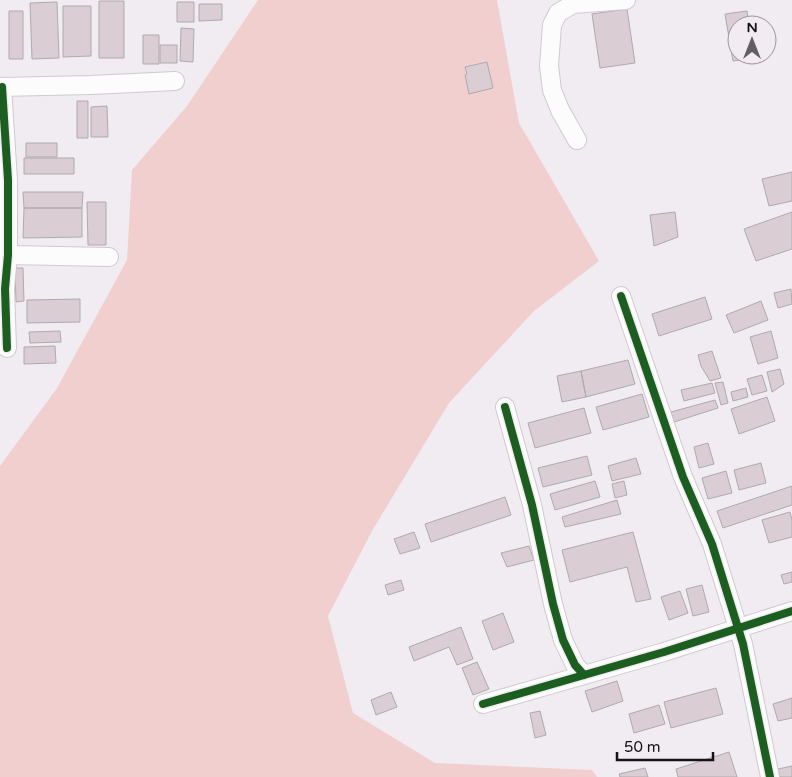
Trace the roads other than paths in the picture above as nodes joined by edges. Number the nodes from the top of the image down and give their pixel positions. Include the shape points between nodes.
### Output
1 (622, 0) edge
2 (626, 0) edge
3 (175, 81) dead end
4 (1, 87) edge
5 (577, 140) dead end
6 (8, 255) junction
7 (109, 257) dead end
8 (621, 296) dead end
9 (7, 348) dead end
10 (505, 406) dead end
11 (792, 611) edge
12 (738, 629) junction
13 (584, 675) junction
14 (483, 704) dead end
15 (770, 777) edge

1 - 2 street
1 - 5 street via 572,4 558,13 552,25 552,90
3 - 4 street
4 - 6 street via 8,180
6 - 7 street
6 - 9 street via 5,289
8 - 12 street via 680,468 712,544
10 - 13 street via 563,640 575,665
11 - 12 street
12 - 13 street
12 - 15 street
13 - 14 street

